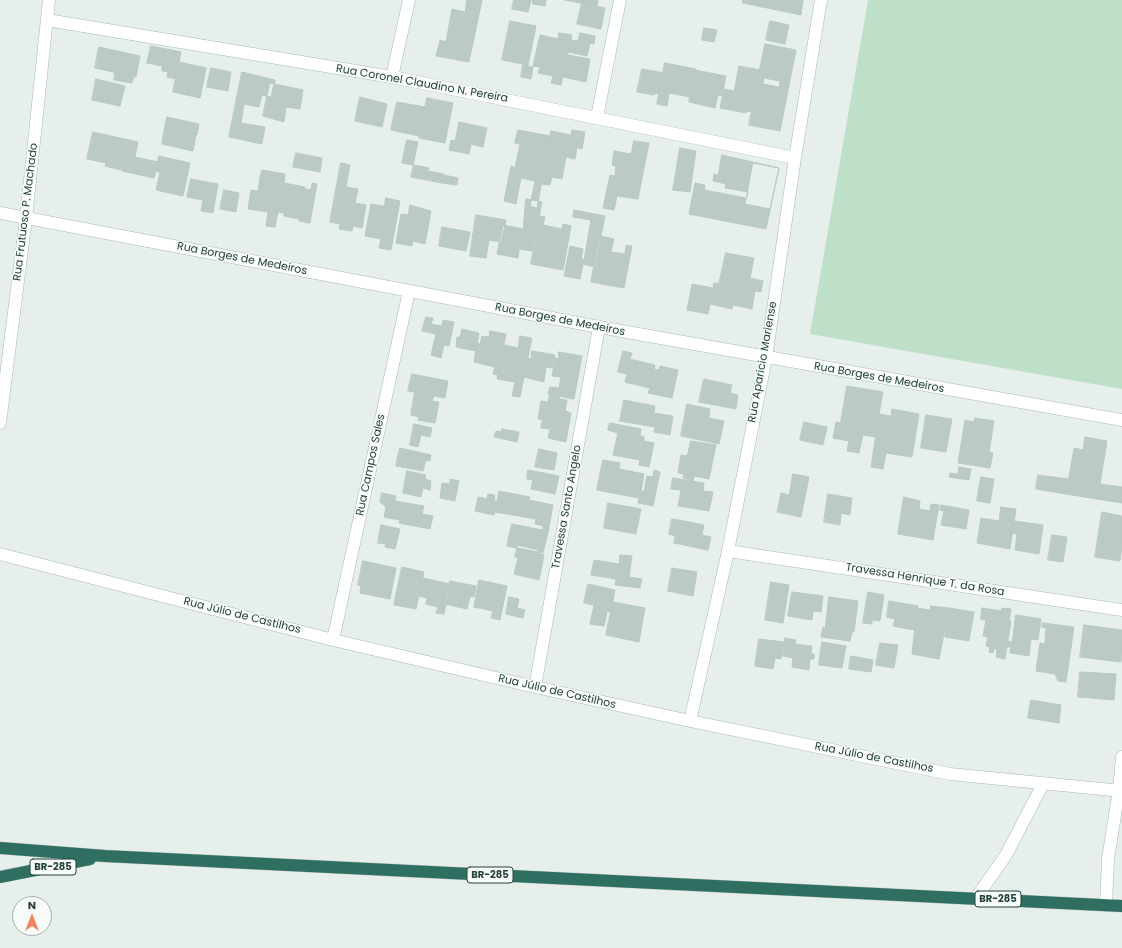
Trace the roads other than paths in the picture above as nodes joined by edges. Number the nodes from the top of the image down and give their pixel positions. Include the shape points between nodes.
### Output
1 (49, 0) edge
2 (409, 0) edge
3 (620, 0) edge
4 (821, 0) edge
5 (47, 20) junction
6 (392, 77) junction
7 (597, 117) junction
8 (795, 158) junction
9 (0, 213) edge
10 (26, 218) junction
11 (410, 291) junction
12 (599, 327) junction
13 (766, 358) junction
14 (1122, 420) edge
15 (0, 423) edge
16 (728, 551) junction
17 (0, 554) edge
18 (1122, 610) edge
19 (333, 640) junction
20 (535, 687) junction
21 (690, 721) junction
22 (1122, 757) edge
23 (1043, 784) junction
24 (1121, 790) edge
25 (0, 848) edge
26 (105, 856) junction
27 (0, 878) edge
28 (976, 898) junction
29 (1106, 905) junction
30 (1122, 906) edge

1 - 5 street, Rua Frutuoso P. Machado
2 - 6 street
3 - 7 street
4 - 8 street, Rua Aparicio Mariense
5 - 6 street, Rua Coronel Claudino N. Pereira
5 - 10 street, Rua Frutuoso P. Machado
6 - 7 street, Rua Coronel Claudino N. Pereira
7 - 8 street, Rua Coronel Claudino N. Pereira
8 - 13 street, Rua Aparicio Mariense
9 - 10 street, Rua Borges de Medeiros
10 - 11 street, Rua Borges de Medeiros
10 - 15 street, Rua Frutuoso P. Machado
11 - 12 street, Rua Borges de Medeiros
11 - 19 street, Rua Campos Sales
12 - 13 street, Rua Borges de Medeiros
12 - 20 street, Travessa Santo Angelo
13 - 14 street, Rua Borges de Medeiros
13 - 16 street, Rua Aparicio Mariense
16 - 18 street, Travessa Henrique T. da Rosa
16 - 21 street, Rua Aparicio Mariense
17 - 19 street, Rua Júlio de Castilhos
19 - 20 street, Rua Júlio de Castilhos
20 - 21 street, Rua Júlio de Castilhos
21 - 23 street, Rua Júlio de Castilhos via 950,774
22 - 24 street
23 - 24 street, Rua Júlio de Castilhos
23 - 28 street via 1006,854
24 - 29 street via 1108,859
25 - 26 highway, BR-285
26 - 27 highway, BR-285
26 - 28 highway, BR-285
28 - 29 highway, BR-285
29 - 30 highway, BR-285

